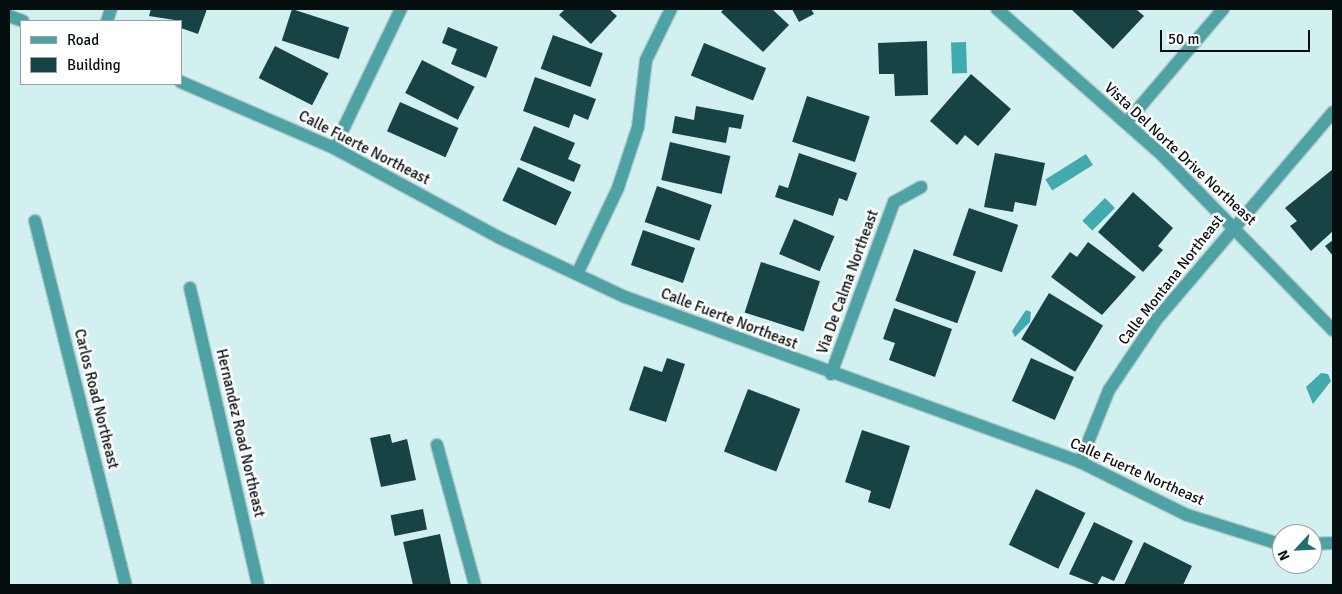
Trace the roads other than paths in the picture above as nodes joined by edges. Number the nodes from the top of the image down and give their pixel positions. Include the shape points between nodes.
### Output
1 (401, 9) edge
2 (671, 9) edge
3 (997, 9) edge
4 (1223, 9) edge
5 (182, 82) edge
6 (1333, 112) edge
7 (1126, 123) junction
8 (334, 148) junction
9 (921, 187) dead end
10 (35, 221) dead end
11 (1233, 226) junction
12 (577, 274) junction
13 (190, 288) dead end
14 (1333, 330) edge
15 (831, 374) junction
16 (437, 445) dead end
17 (1080, 462) junction
18 (1272, 542) edge
19 (126, 585) edge
20 (258, 585) edge
21 (475, 585) edge

1 - 8 street
2 - 12 street via 646,60 638,127 618,188
3 - 7 street, Vista Del Norte Drive Northeast
4 - 7 street
5 - 8 street, Calle Fuerte Northeast
6 - 11 street, Calle Montana Northeast
7 - 11 street, Vista Del Norte Drive Northeast
8 - 12 street, Calle Fuerte Northeast
9 - 15 street, Via De Calma Northeast via 894,202
10 - 19 street, Carlos Road Northeast
11 - 14 street, Vista Del Norte Drive Northeast
11 - 17 street, Calle Montana Northeast via 1156,320 1109,390
12 - 15 street, Calle Fuerte Northeast via 625,297
13 - 20 street, Hernandez Road Northeast
15 - 17 street, Calle Fuerte Northeast
16 - 21 street
17 - 18 street, Calle Fuerte Northeast via 1187,515

